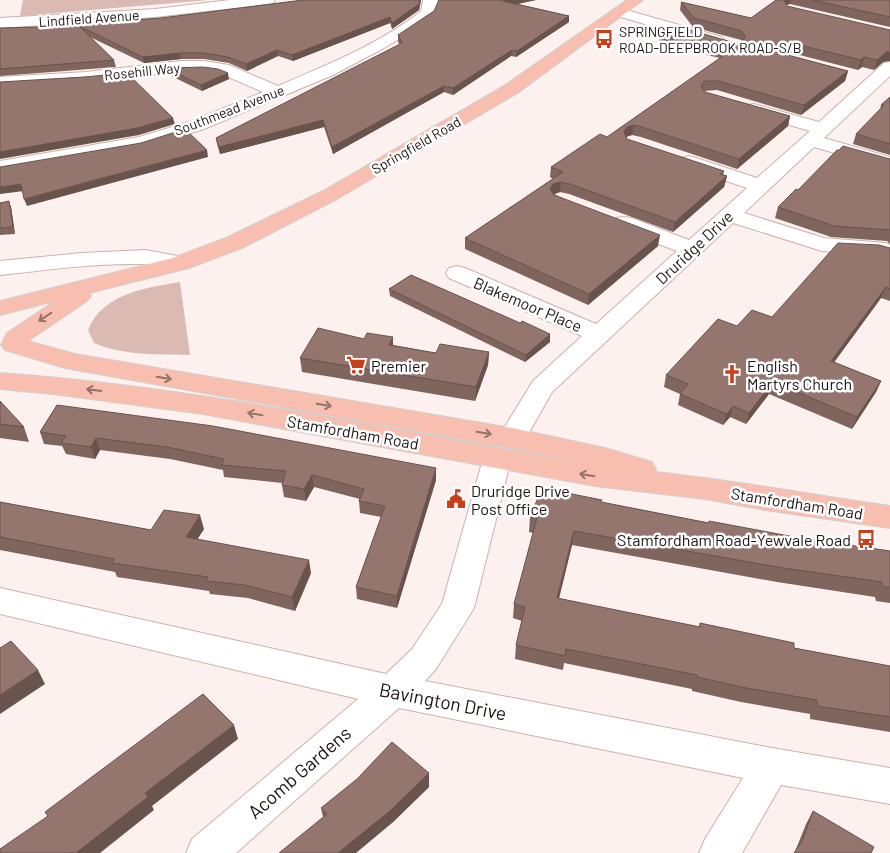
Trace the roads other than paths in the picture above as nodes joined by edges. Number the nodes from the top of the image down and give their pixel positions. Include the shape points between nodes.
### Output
1 (268, 0) edge
2 (430, 0) edge
3 (628, 6) edge
4 (0, 23) edge
5 (734, 45) edge
6 (878, 78) edge
7 (0, 82) edge
8 (278, 92) junction
9 (738, 104) edge
10 (817, 134) junction
11 (670, 156) edge
12 (890, 163) edge
13 (0, 167) edge
14 (761, 186) junction
15 (729, 215) junction
16 (608, 217) edge
17 (692, 249) junction
18 (890, 252) edge
19 (181, 263) junction
20 (0, 268) edge
21 (457, 273) dead end
22 (102, 283) junction
23 (0, 308) edge
24 (599, 334) junction
25 (8, 342) edge
26 (0, 380) edge
27 (504, 448) junction
28 (890, 516) edge
29 (1, 602) edge
30 (393, 691) junction
31 (772, 766) junction
32 (890, 786) edge
33 (206, 853) edge
34 (719, 853) edge

1 - 4 street, Lindfield Avenue via 174,11
2 - 8 street, Southmead Avenue via 428,13 417,22 370,50
3 - 5 street
3 - 19 main road, Springfield Road via 513,88 421,143 250,235
6 - 10 street, Druridge Drive
7 - 8 street, Rosehill Way via 204,66 224,69
8 - 13 street, Southmead Avenue via 198,125 142,142
9 - 10 street
10 - 12 street
10 - 14 street, Druridge Drive
11 - 14 street
14 - 15 street, Druridge Drive
15 - 17 street, Druridge Drive
15 - 18 street via 822,244 878,248
16 - 17 street
17 - 24 street, Druridge Drive
19 - 20 street via 145,257
19 - 22 main road, Springfield Road
21 - 24 street, Blakemoor Place
22 - 23 main road, Springfield Road
22 -> 25 main road, Springfield Road
24 - 27 street, Druridge Drive via 542,387
25 -> 27 main road, Stamfordham Road via 74,362
27 -> 26 main road, Stamfordham Road
27 - 28 main road, Stamfordham Road via 595,476 705,488
27 - 30 street, Acomb Gardens via 457,608 424,659
29 - 30 street, Bavington Drive
30 - 31 street, Bavington Drive
30 - 33 street, Acomb Gardens
31 - 32 street, Bavington Drive
31 - 34 street

